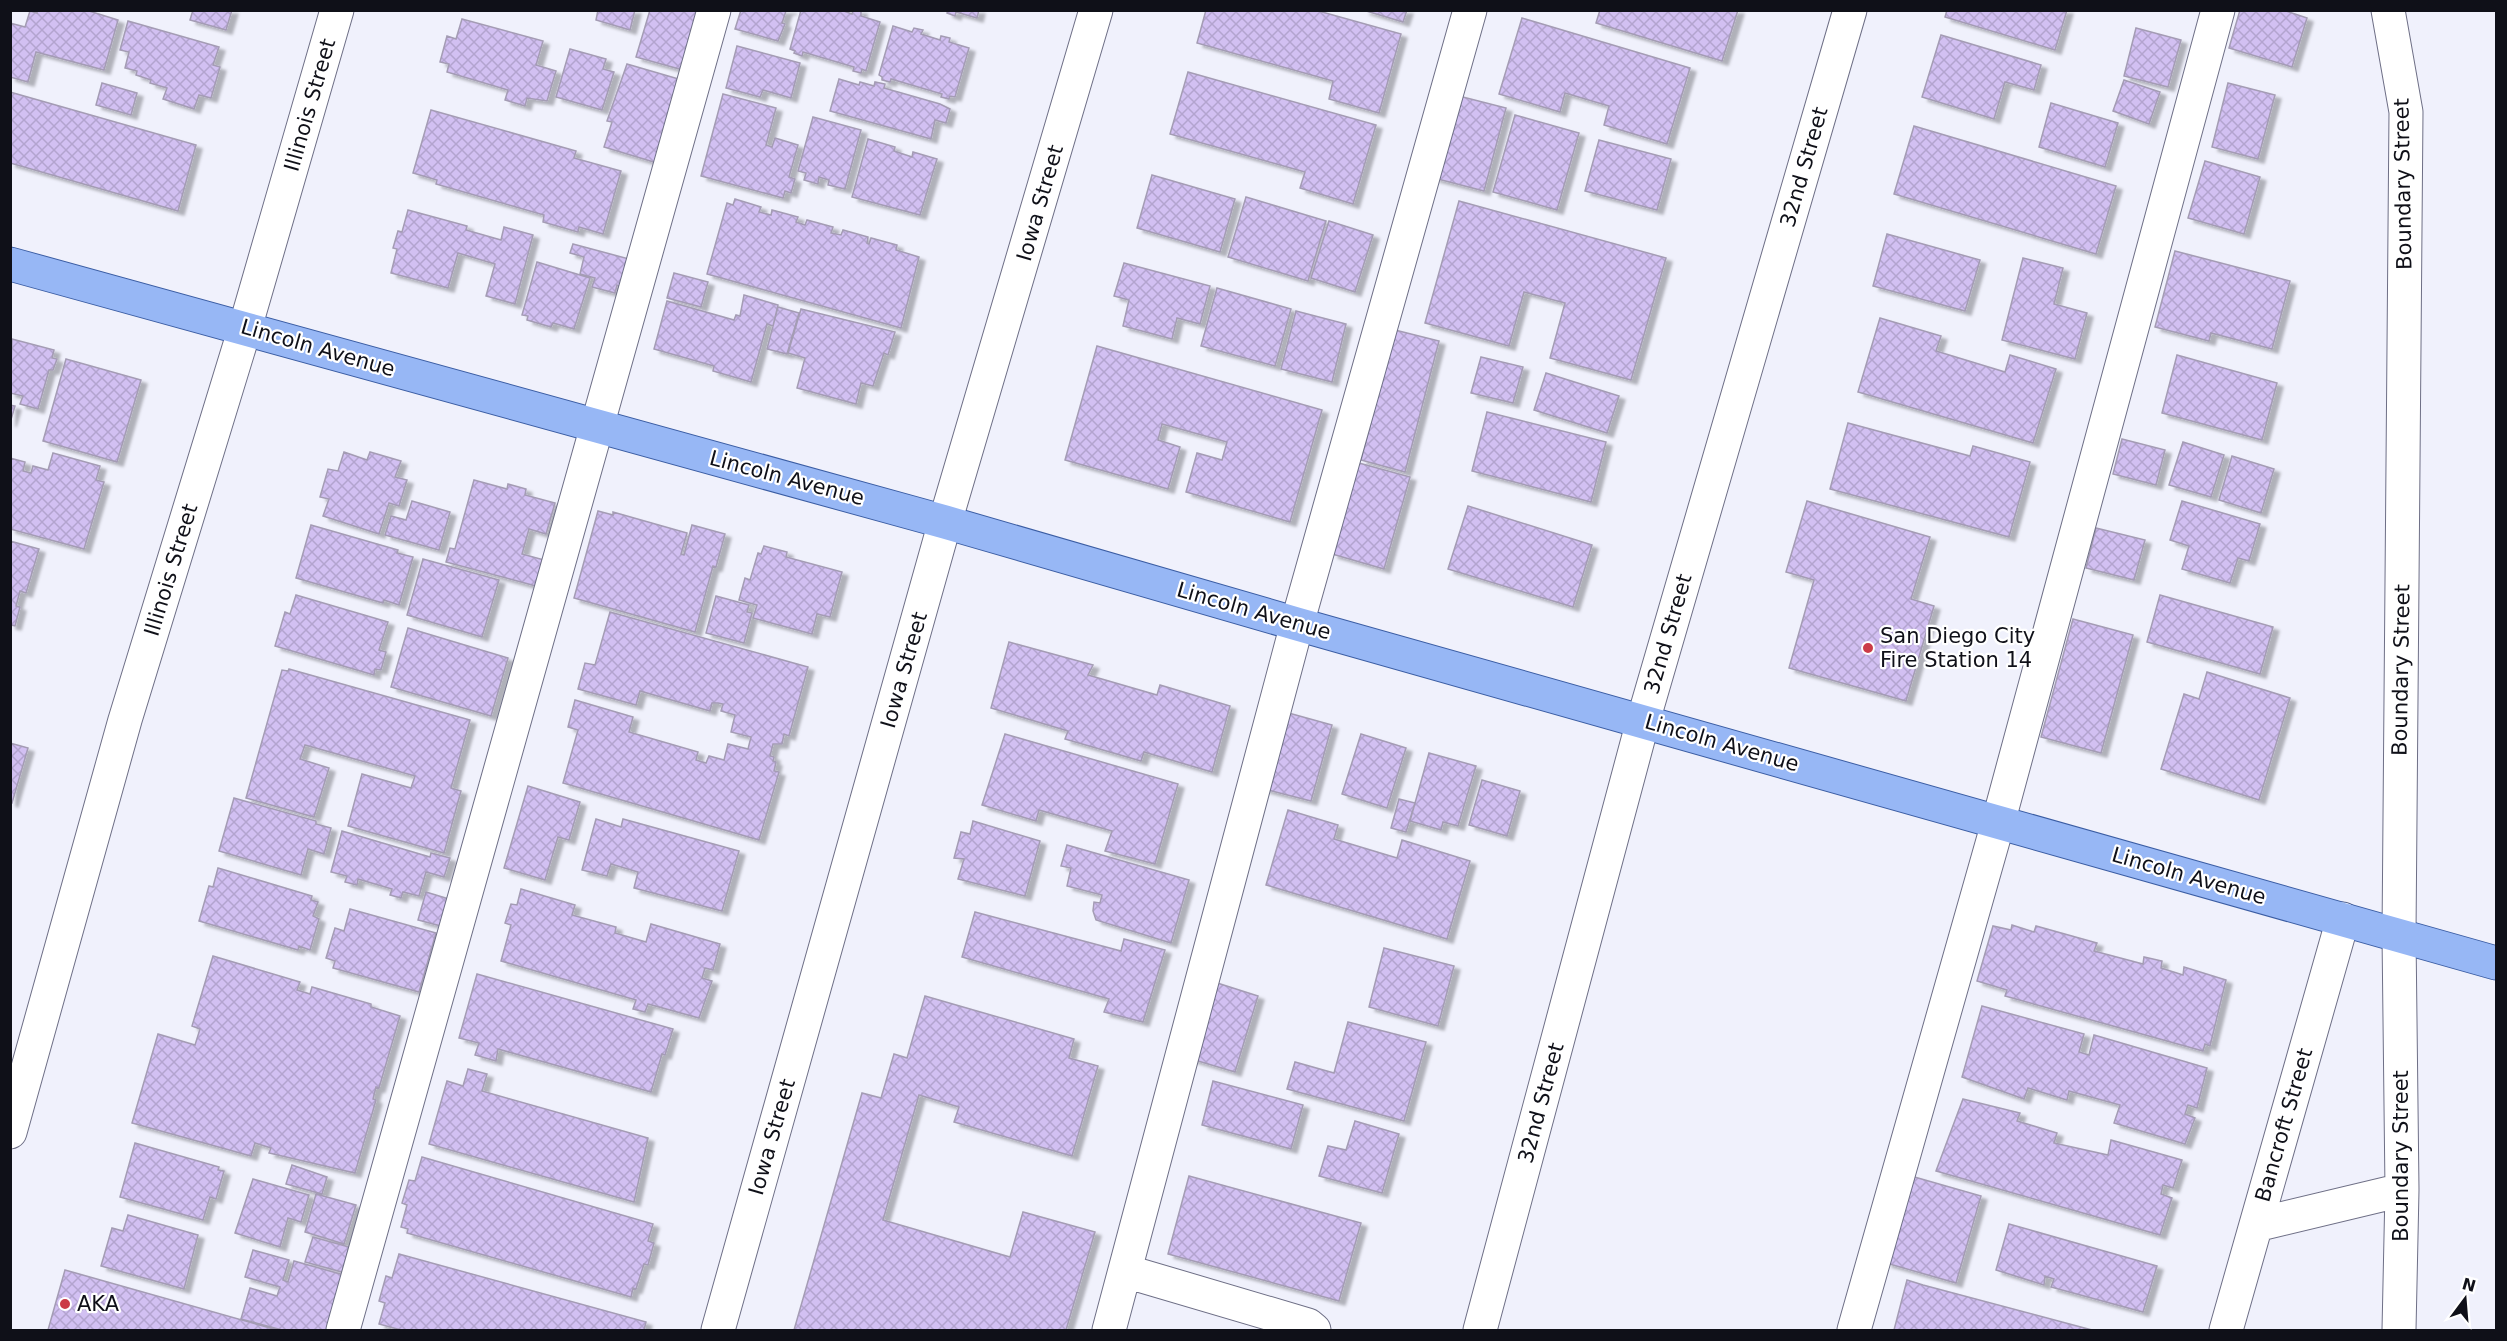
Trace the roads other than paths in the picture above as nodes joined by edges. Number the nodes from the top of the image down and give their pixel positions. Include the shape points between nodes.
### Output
1 (337, 10) edge
2 (714, 10) edge
3 (1096, 10) edge
4 (1470, 10) edge
5 (1850, 10) edge
6 (2218, 10) edge
7 (2388, 10) edge
8 (10, 264) edge
9 (245, 328) junction
10 (599, 427) junction
11 (945, 522) junction
12 (1297, 624) junction
13 (1643, 720) junction
14 (1998, 823) junction
15 (2343, 919) junction
16 (2399, 935) junction
17 (2496, 963) edge
18 (10, 1132) edge
19 (2402, 1190) junction
20 (2256, 1225) junction
21 (1125, 1271) junction
22 (343, 1330) edge
23 (718, 1330) edge
24 (1109, 1330) edge
25 (1314, 1330) edge
26 (1480, 1330) edge
27 (1854, 1330) edge
28 (2226, 1330) edge
29 (2399, 1330) edge

1 - 9 street, Illinois Street
2 - 10 street
3 - 11 street, Iowa Street
4 - 12 street
5 - 13 street, 32nd Street
6 - 14 street
7 - 16 street, Boundary Street via 2406,112
8 - 9 main road, Lincoln Avenue
9 - 10 main road, Lincoln Avenue
9 - 18 street, Illinois Street via 125,720
10 - 11 main road, Lincoln Avenue
10 - 22 street
11 - 12 main road, Lincoln Avenue
11 - 23 street, Iowa Street
12 - 13 main road, Lincoln Avenue
12 - 21 street
13 - 14 main road, Lincoln Avenue
13 - 26 street, 32nd Street
14 - 15 main road, Lincoln Avenue
14 - 27 street
15 - 16 main road, Lincoln Avenue
15 - 20 street, Bancroft Street
16 - 17 main road, Lincoln Avenue
16 - 19 street, Boundary Street
19 - 20 street
19 - 29 street, Boundary Street
20 - 28 street, Bancroft Street
21 - 24 street
21 - 25 street

